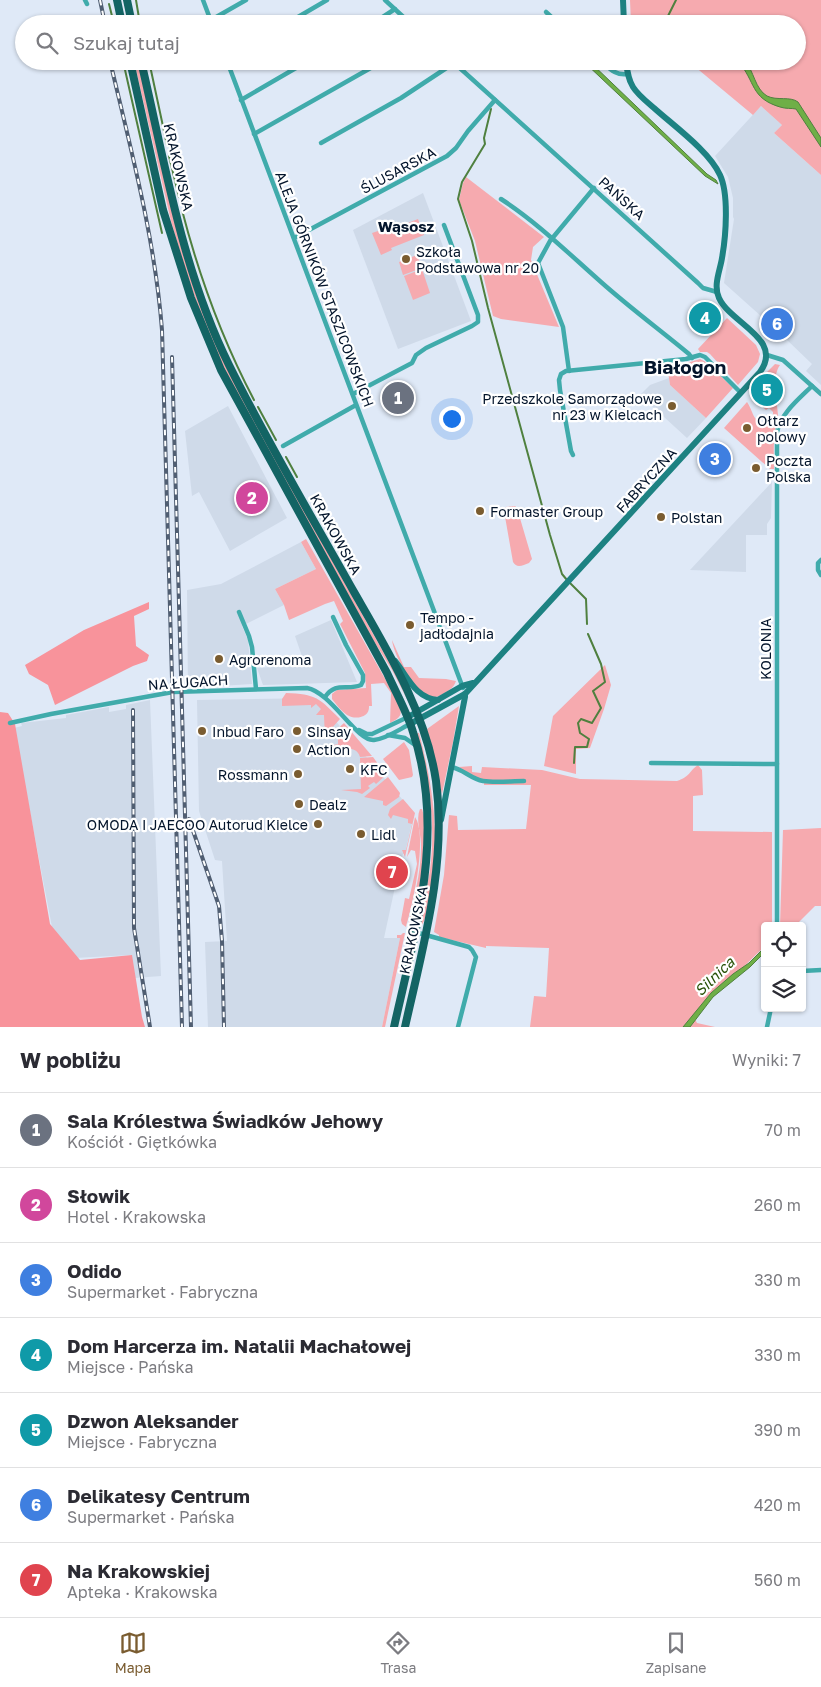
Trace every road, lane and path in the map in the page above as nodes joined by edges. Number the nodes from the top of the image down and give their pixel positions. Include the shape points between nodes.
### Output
1 (117, 0) edge
2 (127, 0) edge
3 (203, 0) edge
4 (246, 0) edge
5 (327, 0) edge
6 (385, 0) edge
7 (624, 0) edge
8 (395, 9) junction
9 (546, 12) dead end
10 (120, 15) edge
11 (130, 15) edge
12 (209, 15) edge
13 (223, 15) edge
14 (301, 15) edge
15 (386, 15) edge
16 (401, 15) edge
17 (549, 15) edge
18 (624, 15) edge
19 (132, 70) edge
20 (143, 70) edge
21 (230, 70) edge
22 (293, 70) edge
23 (367, 70) edge
24 (441, 70) edge
25 (462, 70) edge
26 (612, 70) edge
27 (627, 70) edge
28 (628, 74) junction
29 (241, 100) junction
30 (495, 100) junction
31 (254, 134) junction
32 (321, 143) dead end
33 (594, 188) junction
34 (501, 199) dead end
35 (444, 225) dead end
36 (294, 238) junction
37 (553, 238) junction
38 (717, 292) junction
39 (767, 355) junction
40 (692, 358) junction
41 (569, 371) junction
42 (812, 386) junction
43 (741, 393) junction
44 (352, 394) junction
45 (821, 394) edge
46 (356, 405) junction
47 (283, 446) dead end
48 (573, 455) dead end
49 (821, 560) edge
50 (821, 575) edge
51 (239, 612) dead end
52 (333, 616) dead end
53 (388, 653) junction
54 (475, 683) junction
55 (462, 686) junction
56 (256, 689) junction
57 (465, 694) junction
58 (325, 697) junction
59 (438, 700) junction
60 (418, 716) junction
61 (409, 721) junction
62 (10, 723) dead end
63 (356, 728) junction
64 (387, 735) junction
65 (418, 747) junction
66 (651, 763) dead end
67 (777, 764) junction
68 (450, 767) junction
69 (524, 781) dead end
70 (440, 826) junction
71 (777, 922) edge
72 (415, 932) junction
73 (425, 936) junction
74 (821, 970) edge
75 (806, 971) edge
76 (770, 1012) edge
77 (394, 1027) edge
78 (405, 1027) edge
79 (458, 1027) edge
80 (767, 1027) edge

1 - 10 main road
2 - 11 main road
3 - 12 street
4 - 13 street
5 - 14 street
6 - 8 street
7 - 18 main road
8 - 15 street
8 - 16 street
9 - 17 street
19 - 61 main road, KRAKOWSKA via 163,210 190,298 220,370 387,673
20 - 53 main road, KRAKOWSKA via 185,248 228,362
21 - 29 street, ALEJA GÓRNIKÓW STASZICOWSKICH
22 - 29 street
23 - 31 street
24 - 32 street via 401,98
25 - 30 street, PAŃSKA
26 - 28 street via 621,75
27 - 28 main road
28 - 38 main road via 637,92 708,157 722,180 726,204
29 - 31 street, ALEJA GÓRNIKÓW STASZICOWSKICH
30 - 33 street, PAŃSKA
30 - 36 street, ŚLUSARSKA via 447,156
31 - 36 street, ALEJA GÓRNIKÓW STASZICOWSKICH
33 - 37 street
33 - 38 street, PAŃSKA via 703,288
34 - 37 street
35 - 44 street via 478,314 478,322 426,348 416,355 412,363
36 - 44 street, ALEJA GÓRNIKÓW STASZICOWSKICH
37 - 40 street
37 - 41 street via 538,263 563,327
38 - 39 main road, PAŃSKA via 724,305 762,342
39 - 42 street via 783,360
39 - 43 main road, FABRYCZNA via 763,368
40 - 41 street
40 - 43 street via 705,357
41 - 48 street via 561,374 559,384
42 - 45 street
42 - 67 street, KOLONIA via 786,414 777,432
43 - 54 main road, FABRYCZNA
44 - 46 street, ALEJA GÓRNIKÓW STASZICOWSKICH
46 - 47 street
46 - 55 street, ALEJA GÓRNIKÓW STASZICOWSKICH
49 - 50 street via 818,570
51 - 56 street via 252,647
52 - 58 street via 363,675 363,681 357,687 336,687
53 - 59 main road via 419,693
53 - 60 main road, KRAKOWSKA
54 - 55 main road, FABRYCZNA
54 - 57 main road, FABRYCZNA
55 - 57 street, ALEJA GÓRNIKÓW STASZICOWSKICH
55 - 59 main road, FABRYCZNA
56 - 58 street, NA ŁUGACH via 307,688
56 - 62 street, NA ŁUGACH via 157,694
57 - 60 main road, FABRYCZNA
57 - 68 main road
58 - 63 street, NA ŁUGACH
59 - 60 main road, FABRYCZNA
60 - 61 main road, FABRYCZNA
60 - 70 main road, KRAKOWSKA via 435,774
61 - 63 street via 372,734
61 - 64 street, NA ŁUGACH
61 - 65 main road, KRAKOWSKA
63 - 64 street, NA ŁUGACH via 371,740
64 - 65 street, NA ŁUGACH via 405,738
65 - 72 main road, KRAKOWSKA via 429,829 425,884
66 - 67 street
67 - 71 street, KOLONIA
68 - 69 street via 483,781
68 - 70 main road
70 - 73 main road, KRAKOWSKA via 437,870
72 - 73 street
72 - 77 main road, KRAKOWSKA
73 - 78 main road, KRAKOWSKA
73 - 79 street via 469,947 475,954
74 - 75 street
76 - 80 street

